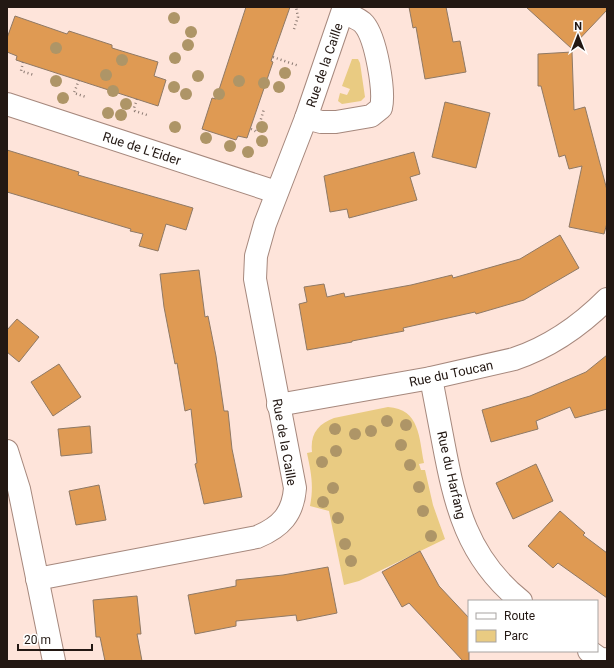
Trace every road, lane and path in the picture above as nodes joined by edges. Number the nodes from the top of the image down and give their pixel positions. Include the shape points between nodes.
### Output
1 (296, 7) edge
2 (344, 10) edge
3 (294, 29) dead end
4 (273, 57) dead end
5 (24, 62) dead end
6 (300, 66) dead end
7 (34, 75) dead end
8 (79, 80) dead end
9 (86, 97) dead end
10 (137, 99) dead end
11 (7, 104) edge
12 (264, 109) dead end
13 (147, 115) dead end
14 (306, 118) junction
15 (251, 129) dead end
16 (276, 192) junction
17 (607, 299) edge
18 (431, 378) junction
19 (278, 405) junction
20 (7, 452) edge
21 (13, 490) edge
22 (37, 579) junction
23 (520, 600) edge
24 (591, 652) edge
25 (605, 660) edge
26 (54, 661) edge

1 - 3 path via 298,17
2 - 14 street, Rue de la Caille
2 - 14 street, Rue de la Caille via 364,24 374,45 383,94 381,108 371,116 336,122
4 - 6 path
5 - 7 path via 21,71
8 - 9 path via 74,93
10 - 13 path via 135,111
11 - 16 street, Rue de L'Eider
12 - 15 path via 257,132
14 - 16 street, Rue de la Caille
16 - 19 street, Rue de la Caille via 257,249 254,271
17 - 18 street, Rue du Toucan via 553,342 527,354
18 - 19 street, Rue du Toucan
18 - 23 street, Rue du Harfang via 455,500 464,526 486,564 508,591
19 - 22 street, Rue de la Caille via 295,488 288,514 273,529 244,540
20 - 21 street
21 - 22 street
22 - 26 street
24 - 25 street

